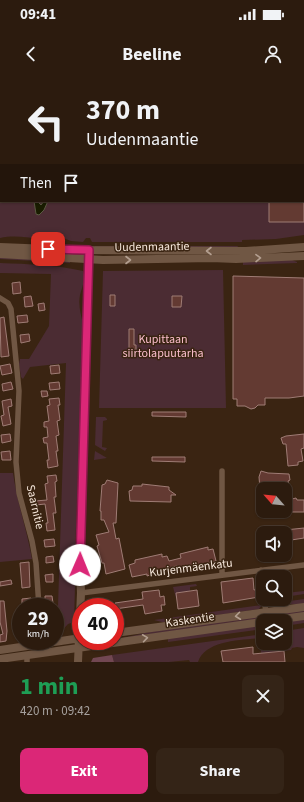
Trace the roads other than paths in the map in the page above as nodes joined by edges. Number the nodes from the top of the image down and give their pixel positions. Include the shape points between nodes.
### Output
1 (0, 247) edge
2 (304, 247) edge
3 (89, 250) junction
4 (0, 254) edge
5 (304, 256) edge
6 (89, 259) junction
7 (0, 298) edge
8 (222, 471) dead end
9 (304, 565) edge
10 (261, 570) edge
11 (256, 571) edge
12 (222, 575) junction
13 (81, 593) junction
14 (38, 598) edge
15 (81, 598) edge
16 (265, 606) edge
17 (304, 607) edge
18 (266, 612) junction
19 (304, 616) edge
20 (124, 631) edge
21 (124, 642) edge
22 (12, 648) edge
23 (72, 649) edge
24 (0, 650) edge
25 (79, 650) edge
26 (0, 659) edge
27 (27, 659) edge
28 (78, 662) edge

1 - 3 main road, Uudenmaantie
2 -> 3 main road, Uudenmaantie via 246,251
3 - 6 main road
4 - 6 main road, Uudenmaantie
6 -> 5 main road, Uudenmaantie
6 - 13 main road
7 - 14 street, Saarnitie via 8,303 10,309 19,391 16,462 19,493 35,556
8 - 12 street
9 - 10 street, Kurjenmäenkatu
11 - 12 street, Kurjenmäenkatu
12 - 13 street, Kurjenmäenkatu
13 - 15 main road
16 - 18 street
17 - 18 main road, Kaskentie
18 -> 20 main road, Kaskentie
21 -> 19 main road, Kaskentie
22 - 24 main road
23 - 27 main road, Kaskentie
25 - 28 main road
26 - 27 main road, Kaskentie

